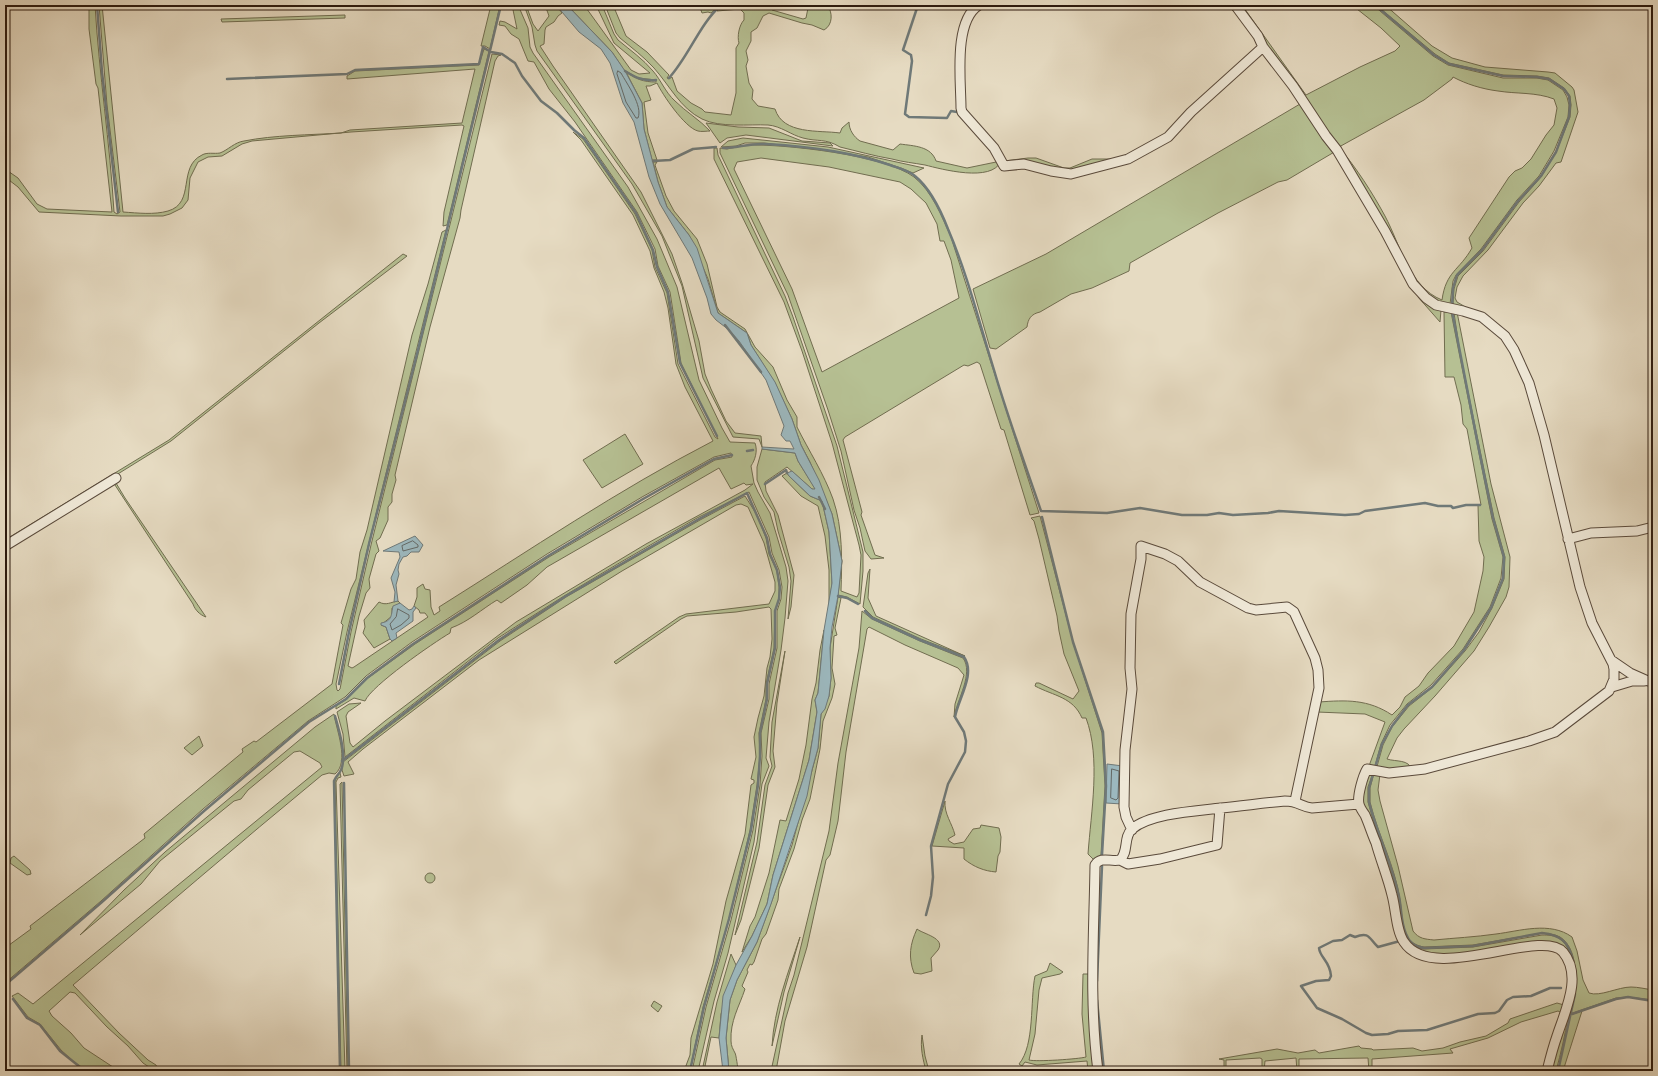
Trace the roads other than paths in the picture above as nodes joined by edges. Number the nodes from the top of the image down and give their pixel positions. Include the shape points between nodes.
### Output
1 (978, 5) edge
2 (1235, 5) edge
3 (1263, 47) junction
4 (116, 478) dead end
5 (1653, 528) edge
6 (1568, 539) junction
7 (5, 546) edge
8 (1610, 659) junction
9 (1650, 682) edge
10 (1612, 688) junction
11 (1295, 801) junction
12 (1359, 804) junction
13 (1220, 808) junction
14 (1132, 830) junction
15 (1120, 860) junction
16 (1098, 1071) edge
17 (1547, 1071) edge

1 - 3 street via 966,18 962,34 961,108 994,148 1004,166 1024,164 1051,172 1071,174 1128,159 1168,137 1191,112
2 - 3 street
3 - 6 street via 1337,150 1413,284 1436,306 1476,314 1487,320 1505,336 1514,350 1529,383 1544,435
4 - 7 street
5 - 6 street via 1591,533
6 - 8 street via 1588,612
8 - 9 street via 1630,673
8 - 10 street via 1615,674
9 - 10 street via 1632,681
10 - 12 street via 1564,727 1544,736 1425,769 1400,773 1367,769
11 - 12 street via 1308,808
11 - 13 street
11 - 14 street via 1319,688 1315,658 1294,612 1287,607 1256,610 1248,608 1200,582 1178,561 1141,546 1131,614 1132,689 1125,750 1124,808
12 - 17 street via 1383,866 1403,942 1412,950 1429,957 1448,959 1532,946 1552,946 1565,955 1570,965 1570,992
13 - 14 street via 1177,813 1151,820
13 - 15 street via 1218,845 1128,864
14 - 15 street via 1128,834 1124,854
15 - 16 street via 1101,859 1095,865 1092,995

